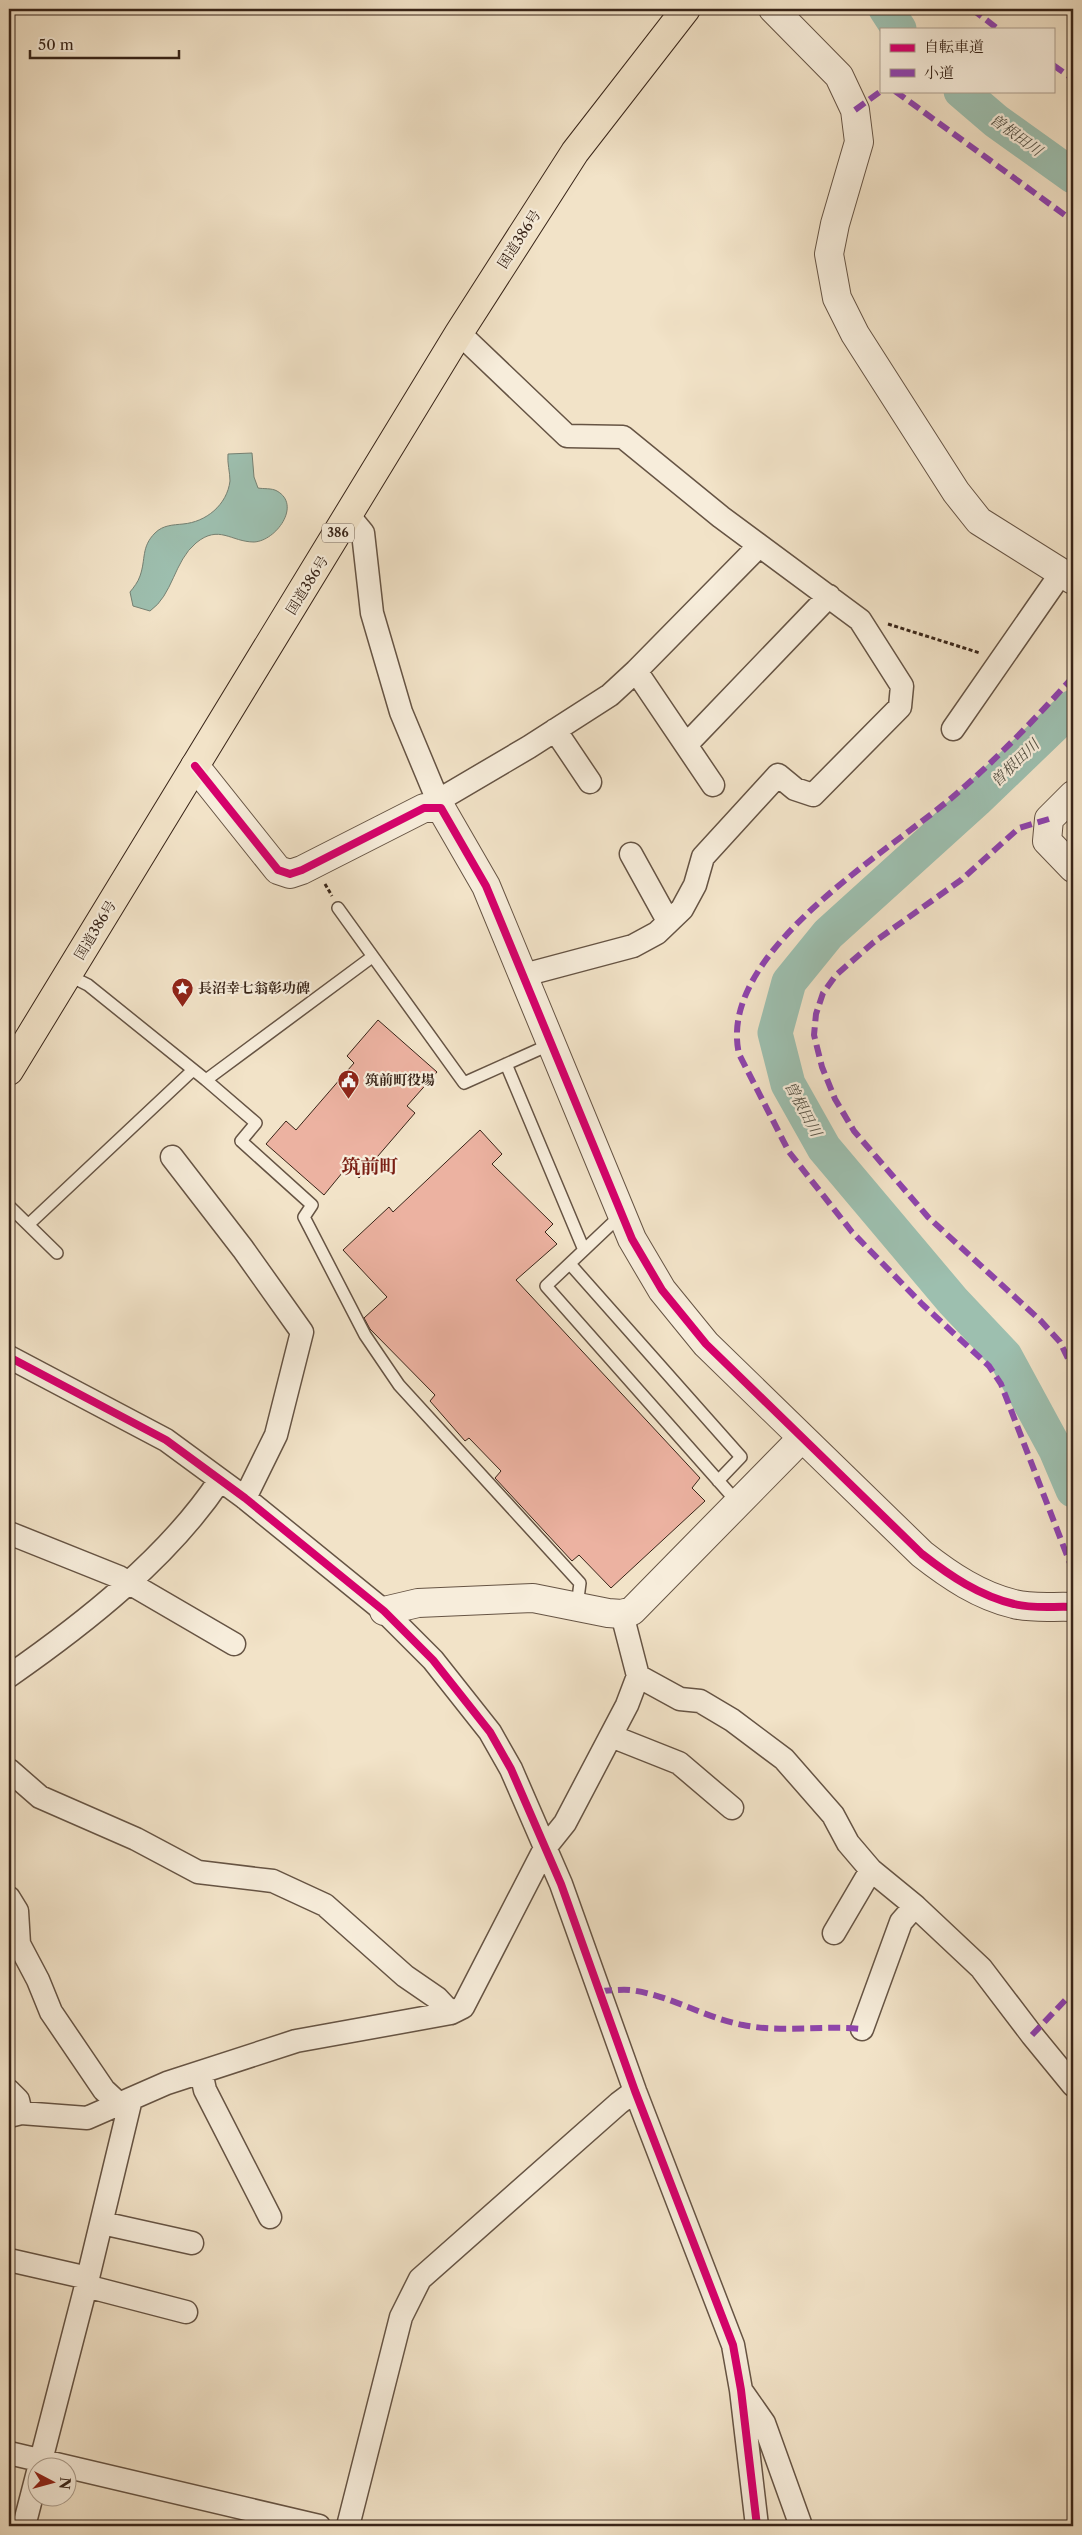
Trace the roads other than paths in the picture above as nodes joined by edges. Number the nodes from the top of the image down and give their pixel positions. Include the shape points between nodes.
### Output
1 (686, 9) edge
2 (773, 9) edge
3 (459, 333) junction
4 (349, 516) junction
5 (759, 546) junction
6 (1067, 576) edge
7 (829, 596) junction
8 (636, 671) junction
9 (952, 729) dead end
10 (555, 730) junction
11 (687, 744) junction
12 (195, 766) junction
13 (590, 782) dead end
14 (713, 785) dead end
15 (1073, 794) edge
16 (440, 804) junction
17 (631, 854) dead end
18 (1073, 868) edge
19 (338, 908) dead end
20 (668, 922) junction
21 (372, 957) junction
22 (68, 975) junction
23 (524, 975) junction
24 (553, 1043) junction
25 (506, 1064) junction
26 (10, 1068) edge
27 (193, 1070) junction
28 (206, 1080) junction
29 (172, 1157) dead end
30 (9, 1206) edge
31 (622, 1214) junction
32 (29, 1224) junction
33 (584, 1250) junction
34 (57, 1253) dead end
35 (570, 1264) junction
36 (9, 1357) edge
37 (802, 1438) junction
38 (220, 1480) junction
39 (718, 1481) junction
40 (245, 1498) junction
41 (738, 1503) junction
42 (9, 1533) edge
43 (128, 1582) junction
44 (576, 1606) junction
45 (1073, 1607) edge
46 (384, 1611) junction
47 (622, 1614) junction
48 (234, 1644) dead end
49 (9, 1676) edge
50 (638, 1676) junction
51 (610, 1736) junction
52 (9, 1770) edge
53 (732, 1808) dead end
54 (545, 1848) junction
55 (871, 1870) junction
56 (9, 1898) edge
57 (915, 1906) junction
58 (834, 1933) dead end
59 (451, 2013) junction
60 (862, 2029) dead end
61 (201, 2072) junction
62 (1073, 2085) edge
63 (9, 2090) edge
64 (635, 2091) junction
65 (125, 2102) junction
66 (15, 2115) edge
67 (270, 2217) dead end
68 (102, 2223) junction
69 (192, 2243) dead end
70 (9, 2260) edge
71 (87, 2282) junction
72 (186, 2312) dead end
73 (741, 2390) junction
74 (9, 2452) edge
75 (32, 2458) edge
76 (40, 2458) edge
77 (78, 2469) edge
78 (28, 2508) edge
79 (24, 2526) edge
80 (319, 2526) edge
81 (348, 2526) edge
82 (757, 2526) edge
83 (801, 2526) edge

1 - 3 highway, 国道386号 / 386 via 575,152
2 - 6 street via 839,76 855,110 859,142 835,224 830,254 837,298 855,334 956,492 979,521
3 - 4 highway, 国道386号 / 386
3 - 5 street via 567,436 623,436
4 - 12 highway, 国道386号 / 386
4 - 16 street via 362,533 372,613 401,712
5 - 7 street
5 - 8 street
6 - 9 street
7 - 11 street
7 - 20 street via 860,620 902,686 900,707 813,795 795,789 778,775 703,857 695,885 682,909
8 - 10 street via 610,695
8 - 11 street
10 - 13 street
10 - 16 street
11 - 14 street
12 - 16 street via 278,870 290,874 424,808
12 - 22 highway, 国道386号 / 386
15 - 18 street via 1049,819 1047,841
16 - 23 street via 486,886
17 - 20 street
19 - 21 lane
20 - 23 street via 657,933 633,946
21 - 25 lane via 464,1083
21 - 28 lane
22 - 26 highway, 国道386号 / 386
22 - 27 lane via 88,985
23 - 24 street
24 - 25 lane
24 - 31 street
25 - 33 lane
27 - 28 lane
27 - 32 lane
28 - 44 lane via 256,1123 241,1141 312,1205 304,1217 365,1335 399,1385 580,1582
29 - 40 street via 302,1332 276,1435
30 - 32 lane
31 - 33 lane
31 - 37 street via 632,1239 662,1290 706,1344
32 - 34 lane
33 - 35 lane
35 - 39 lane via 741,1457
35 - 39 lane via 546,1286
36 - 38 street via 166,1440
37 - 41 street
37 - 45 street via 922,1554 961,1583 1015,1605
38 - 40 street
38 - 43 street via 181,1532
39 - 41 lane
40 - 46 street
41 - 47 street via 632,1611
42 - 43 street
43 - 48 street
43 - 49 street
44 - 46 street via 533,1598 418,1603
44 - 47 street
46 - 54 street via 433,1660 490,1732 511,1769
47 - 50 street
50 - 51 street
50 - 55 street via 680,1699 700,1701 732,1720 784,1759 833,1815 848,1843
51 - 53 street via 679,1764
51 - 54 street via 565,1823
52 - 59 street via 40,1797 136,1839 198,1872 273,1881 324,1904
54 - 59 street via 463,2007
54 - 64 street via 561,1884
55 - 57 street
55 - 58 street
56 - 65 street via 17,1911 19,1944 51,2012 104,2090
57 - 60 street via 901,1922
57 - 62 street via 981,1968
59 - 61 street via 296,2042
61 - 65 street
61 - 67 street via 205,2090
63 - 66 street via 18,2100
64 - 73 street via 733,2344
64 - 81 street via 420,2279 401,2317
65 - 66 street via 88,2118
65 - 68 street
68 - 69 street
68 - 71 street
70 - 71 street
71 - 72 street
71 - 76 street
73 - 82 street
73 - 83 street via 764,2423
74 - 75 street
77 - 80 street
78 - 79 street

